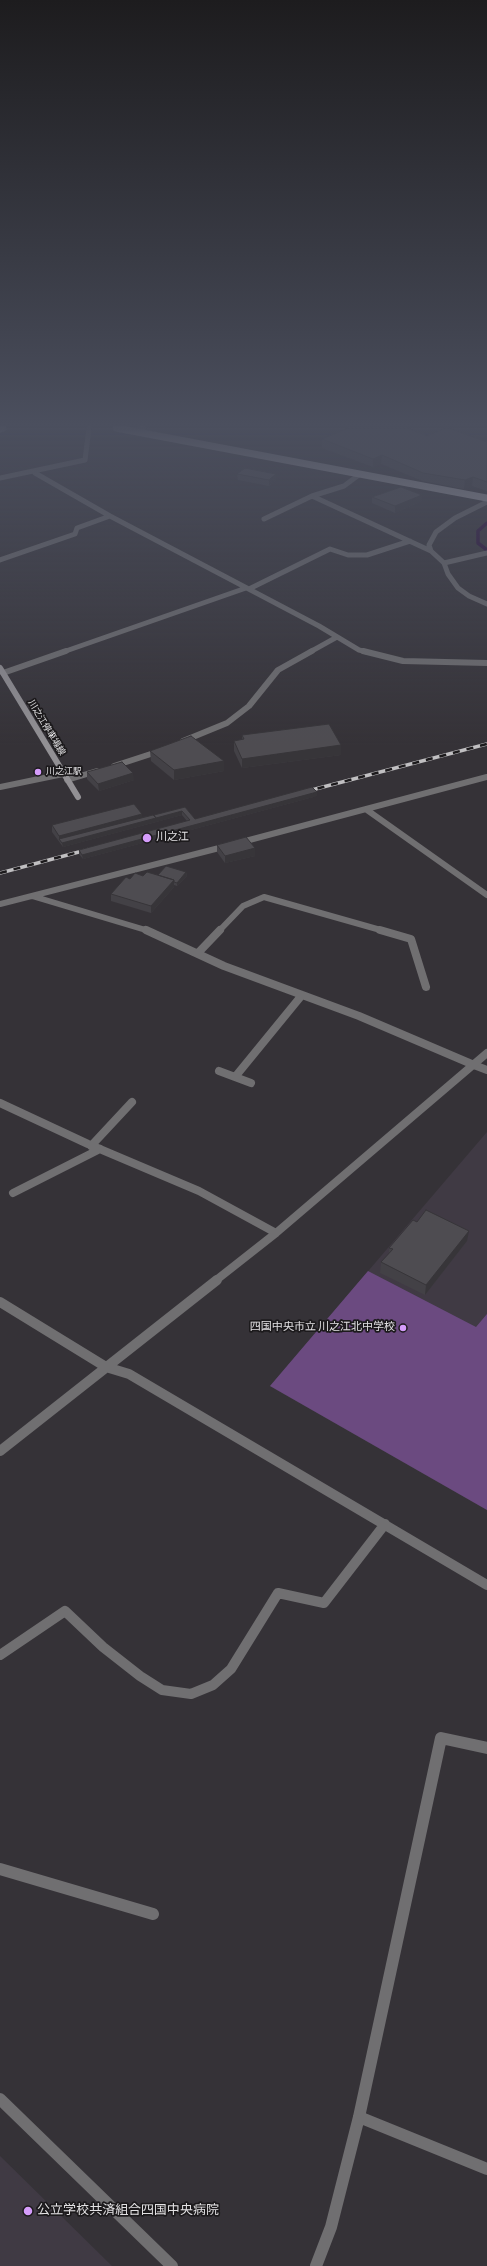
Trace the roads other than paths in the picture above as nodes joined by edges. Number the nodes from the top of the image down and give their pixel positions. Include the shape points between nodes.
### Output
1 (75, 534) edge
2 (144, 534) edge
3 (396, 534) edge
4 (435, 534) edge
5 (410, 540) junction
6 (431, 551) junction
7 (487, 553) edge
8 (0, 560) edge
9 (444, 563) junction
10 (247, 588) junction
11 (487, 604) edge
12 (337, 637) junction
13 (487, 663) edge
14 (1, 672) edge
15 (177, 744) edge
16 (170, 747) edge
17 (63, 774) junction
18 (487, 777) edge
19 (67, 780) junction
20 (0, 787) edge
21 (78, 797) dead end
22 (367, 810) junction
23 (487, 895) edge
24 (31, 896) junction
25 (0, 904) edge
26 (198, 954) junction
27 (426, 987) dead end
28 (302, 995) junction
29 (487, 1054) edge
30 (474, 1065) junction
31 (487, 1070) edge
32 (218, 1071) dead end
33 (235, 1077) junction
34 (251, 1083) dead end
35 (132, 1102) dead end
36 (0, 1103) edge
37 (91, 1146) junction
38 (100, 1149) junction
39 (13, 1193) dead end
40 (276, 1233) junction
41 (0, 1302) edge
42 (106, 1367) junction
43 (0, 1451) edge
44 (385, 1524) junction
45 (487, 1585) edge
46 (0, 1655) edge
47 (487, 1748) edge
48 (0, 1869) edge
49 (153, 1914) dead end
50 (0, 2099) edge
51 (359, 2117) junction
52 (487, 2169) edge
53 (172, 2266) edge
54 (316, 2266) edge

1 - 8 street
2 - 10 street
3 - 5 street
4 - 6 street via 429,545
5 - 6 street
5 - 10 street via 367,555 348,555 330,549
6 - 9 street
7 - 9 street
9 - 11 street via 458,588
10 - 12 street
10 - 14 street
12 - 13 street via 359,650 403,661
12 - 15 street via 278,670 249,706 227,723
14 - 17 main road, 川之江停車場線
16 - 19 street via 149,756
17 - 19 main road, 川之江停車場線
17 - 20 street
18 - 22 street
19 - 21 main road, 川之江停車場線
22 - 23 street
22 - 24 street
24 - 25 street
24 - 26 street via 131,924
26 - 27 street via 243,906 264,897 410,939
26 - 28 street
28 - 30 street via 359,1016
28 - 33 street
29 - 30 street
30 - 31 street
30 - 40 street
32 - 33 street
33 - 34 street
35 - 37 street
36 - 37 street
37 - 38 street
38 - 39 street
38 - 40 street via 198,1191
40 - 42 street
41 - 42 street
42 - 43 street
42 - 44 street via 129,1374
44 - 45 street
44 - 46 street via 324,1603 278,1593 231,1669 214,1685 191,1694 162,1690 140,1676 103,1647 65,1611
47 - 51 street via 441,1738
48 - 49 street
50 - 53 street
51 - 52 street
51 - 54 street via 331,2227

